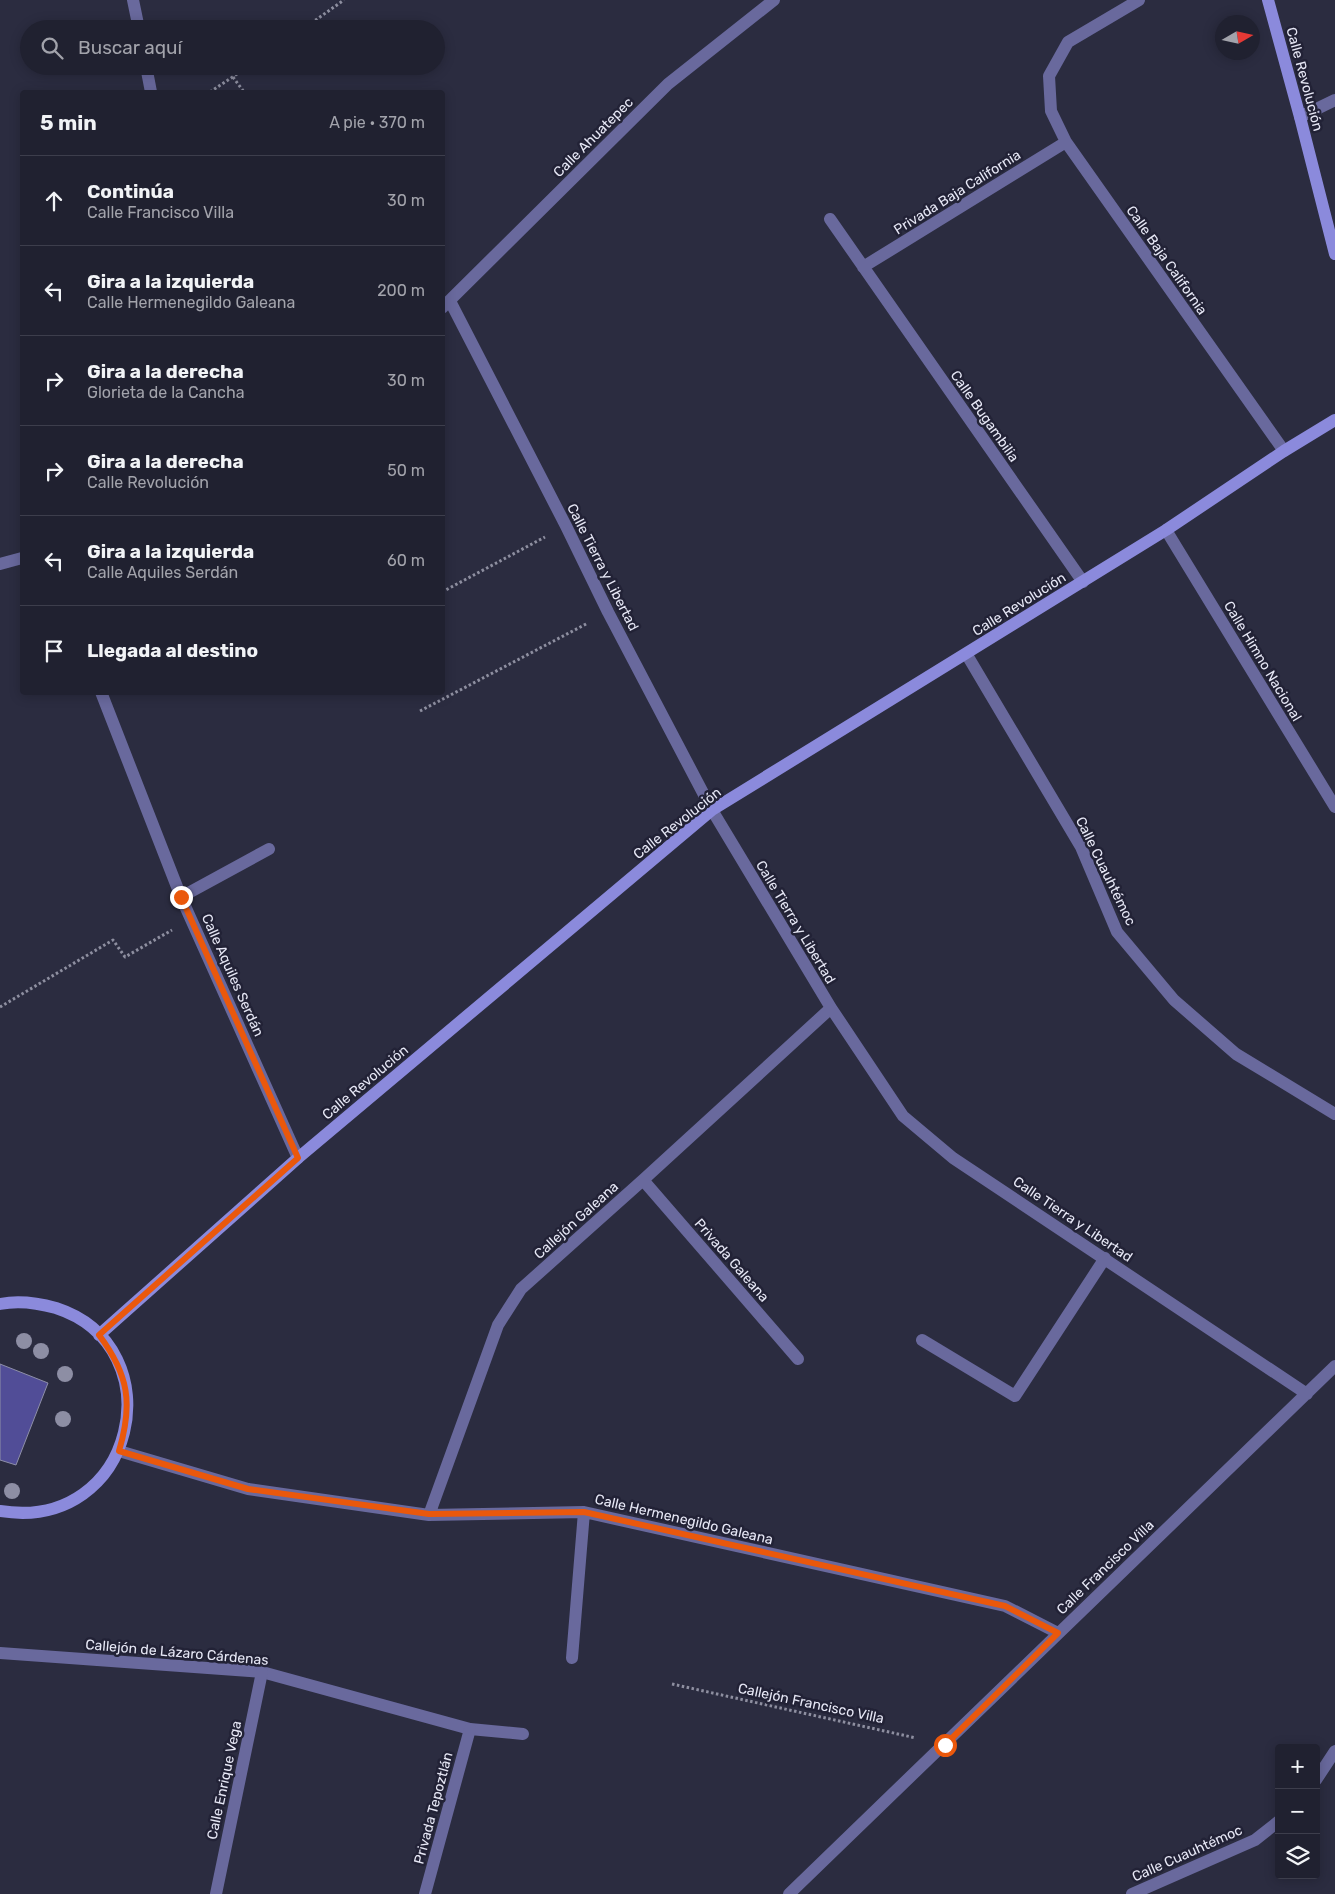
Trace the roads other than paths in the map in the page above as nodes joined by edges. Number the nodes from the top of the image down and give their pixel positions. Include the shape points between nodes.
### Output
1 (133, 0) edge
2 (774, 0) edge
3 (1139, 0) edge
4 (1268, 0) edge
5 (137, 20) edge
6 (148, 75) edge
7 (151, 90) edge
8 (1335, 100) edge
9 (1300, 117) junction
10 (1066, 142) junction
11 (830, 219) dead end
12 (1335, 254) edge
13 (863, 267) junction
14 (446, 304) edge
15 (1335, 420) edge
16 (1284, 451) junction
17 (1166, 530) junction
18 (20, 559) edge
19 (0, 564) edge
20 (1083, 582) junction
21 (966, 654) junction
22 (102, 695) edge
23 (1335, 807) edge
24 (712, 810) junction
25 (269, 849) dead end
26 (181, 897) junction
27 (831, 1008) junction
28 (1335, 1114) edge
29 (298, 1158) junction
30 (643, 1180) junction
31 (1105, 1258) junction
32 (0, 1304) edge
33 (99, 1335) junction
34 (922, 1340) dead end
35 (798, 1359) dead end
36 (1335, 1366) edge
37 (1307, 1394) junction
38 (119, 1451) junction
39 (0, 1511) edge
40 (584, 1512) junction
41 (429, 1514) junction
42 (1058, 1633) junction
43 (0, 1653) edge
44 (572, 1658) dead end
45 (262, 1672) junction
46 (470, 1729) junction
47 (523, 1734) dead end
48 (1335, 1751) edge
49 (1320, 1774) edge
50 (1275, 1824) edge
51 (216, 1894) edge
52 (425, 1894) edge
53 (789, 1894) edge
54 (1132, 1894) edge

1 - 5 street
2 - 14 street, Calle Ahuatepec via 668,84
3 - 10 street, Calle Baja California via 1068,42 1049,76 1051,111
4 - 9 street, Calle Revolución
6 - 7 street
8 - 9 street
9 - 12 street, Calle Revolución
10 - 13 street, Privada Baja California
10 - 16 street, Calle Baja California
11 - 13 street, Calle Bugambilia
13 - 20 street, Calle Bugambilia
14 - 24 street, Calle Tierra y Libertad via 566,526
15 - 16 street, Calle Revolución
16 - 17 street, Calle Revolución
17 - 20 street, Calle Revolución
17 - 23 street, Calle Himno Nacional
18 - 19 street
20 - 21 street, Calle Revolución
21 - 24 street, Calle Revolución
21 - 28 street, Calle Cuauhtémoc via 1081,847 1117,932 1174,1000 1236,1054
22 - 26 street, Calle Aquiles Serdán
24 - 27 street, Calle Tierra y Libertad
24 - 29 street, Calle Revolución
25 - 26 street
26 - 29 street, Calle Aquiles Serdán
27 - 30 street, Callejón Galeana
27 - 31 street, Calle Tierra y Libertad via 903,1116 953,1158
29 - 33 street, Calle Revolución
30 - 35 street, Privada Galeana
30 - 41 street, Callejón Galeana via 521,1289 498,1325
31 - 34 street via 1015,1396
31 - 37 street, Calle Tierra y Libertad
32 - 33 street via 38,1302 71,1313
33 - 38 street via 114,1355 128,1403 126,1428
36 - 37 street, Calle Francisco Villa
37 - 42 street, Calle Francisco Villa
38 - 39 street via 102,1477 79,1497 51,1510 20,1514
38 - 41 street, Calle Hermenegildo Galeana via 248,1489
40 - 41 street, Calle Hermenegildo Galeana
40 - 42 street, Calle Hermenegildo Galeana via 1005,1606
40 - 44 street
42 - 53 street, Calle Francisco Villa
43 - 45 street, Callejón de Lázaro Cárdenas
45 - 46 street, Callejón de Lázaro Cárdenas
45 - 51 street, Calle Enrique Vega
46 - 47 street, Callejón de Lázaro Cárdenas
46 - 52 street, Privada Tepoztlán
48 - 49 street
50 - 54 street, Calle Cuauhtémoc via 1255,1840

